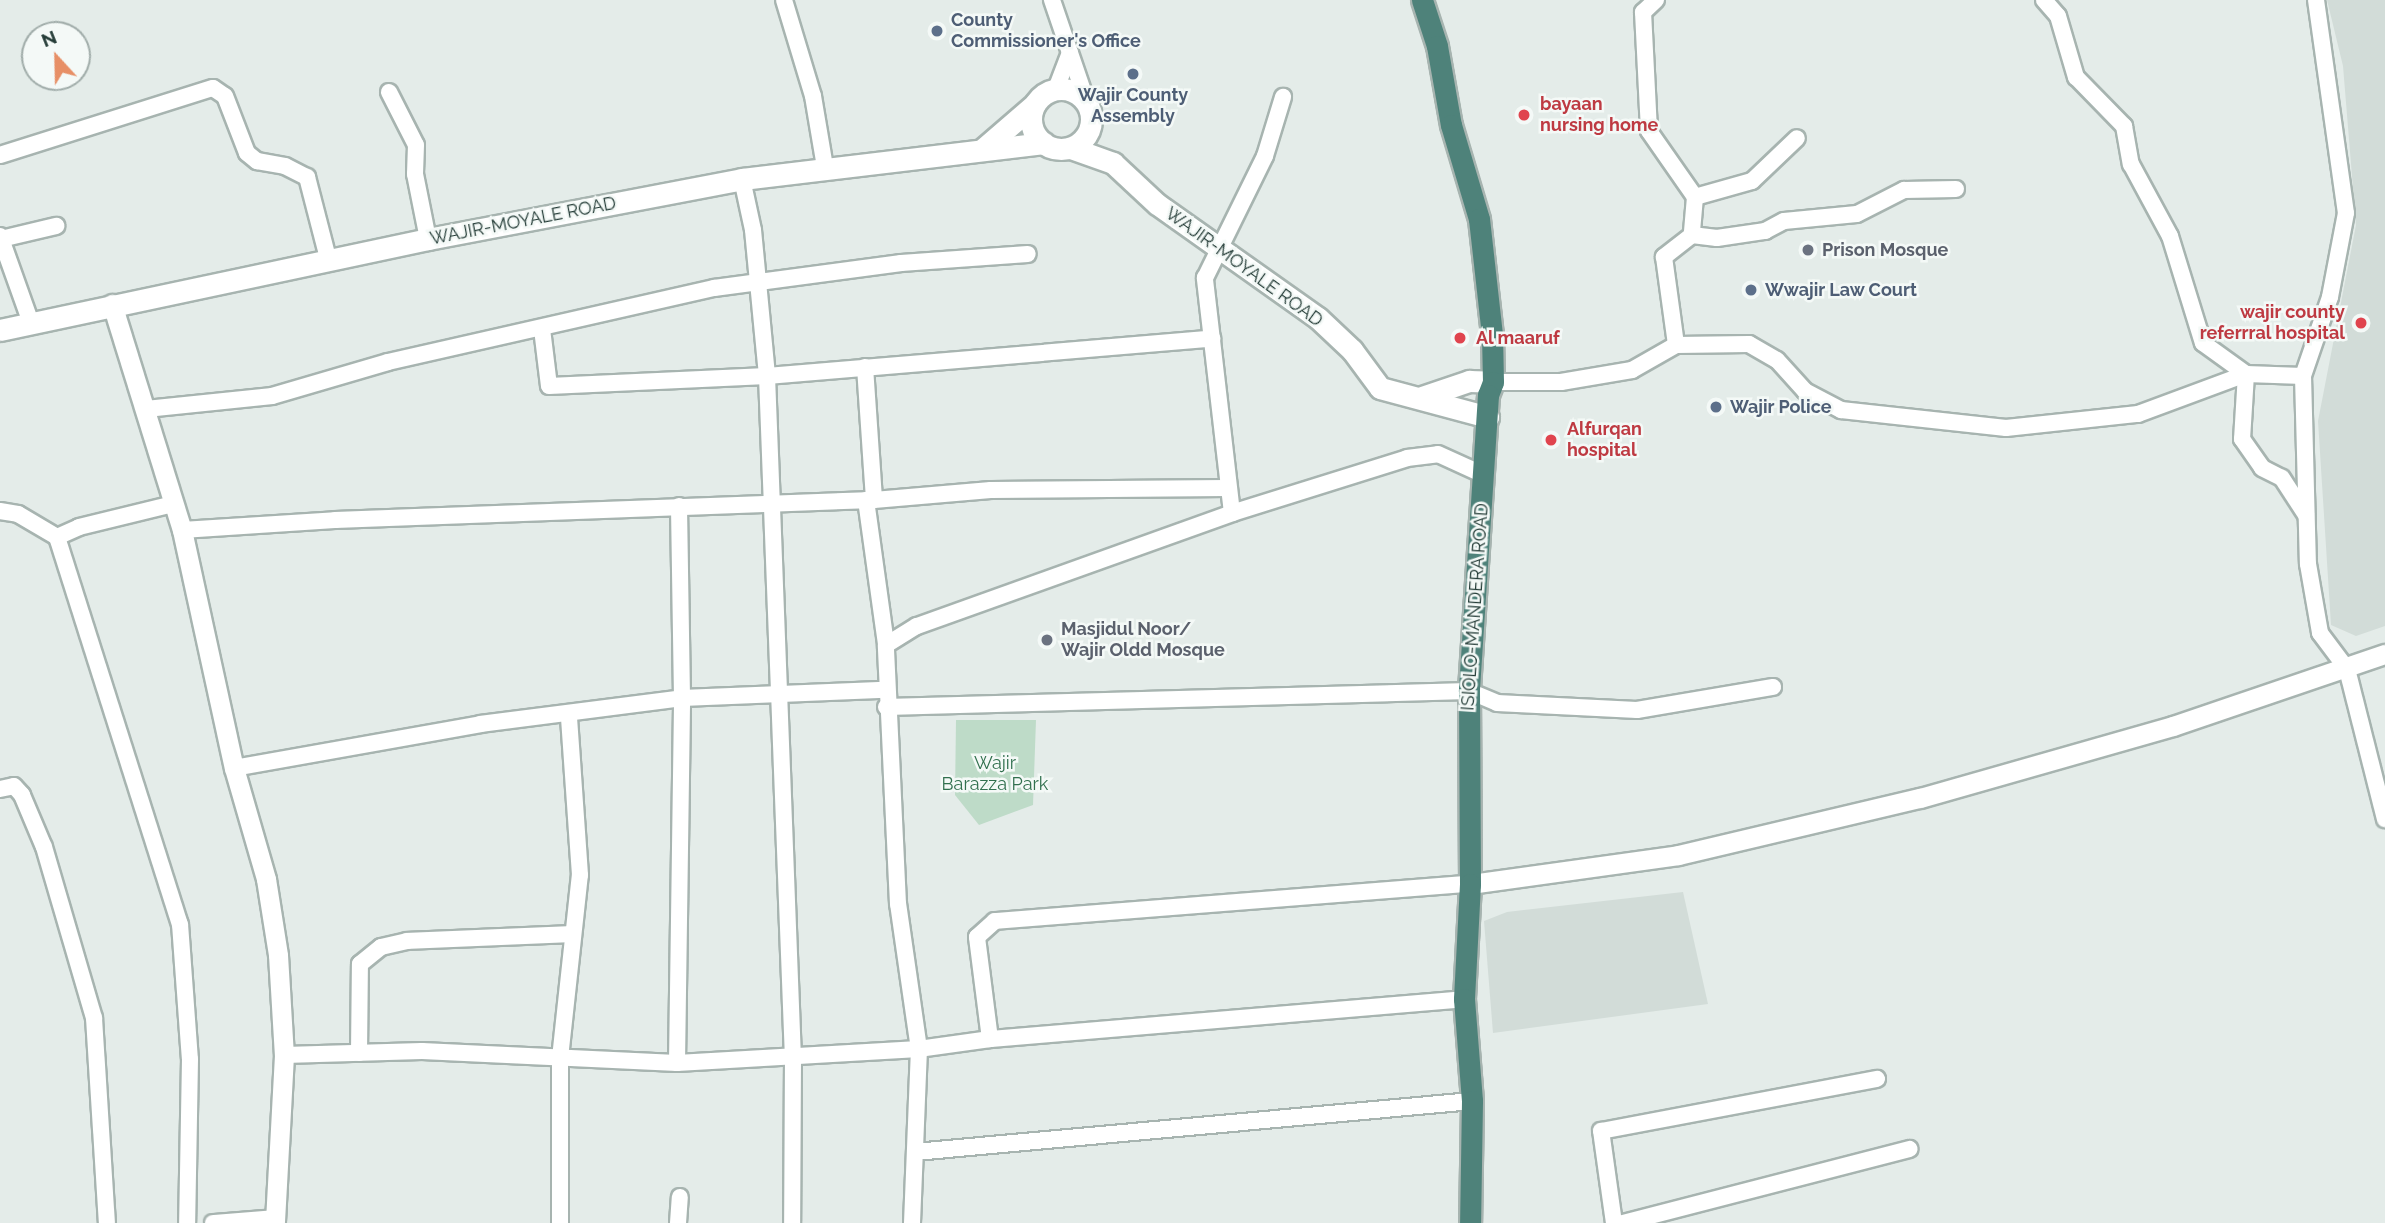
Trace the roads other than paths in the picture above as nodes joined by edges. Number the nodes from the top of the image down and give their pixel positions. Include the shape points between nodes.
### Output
1 (784, 0) edge
2 (1422, 0) edge
3 (1656, 0) edge
4 (2045, 0) edge
5 (2316, 0) edge
6 (1058, 4) edge
7 (1070, 52) junction
8 (1056, 89) junction
9 (389, 92) dead end
10 (1283, 97) dead end
11 (1035, 104) junction
12 (1089, 112) junction
13 (1797, 138) dead end
14 (1044, 144) junction
15 (984, 148) junction
16 (1071, 148) junction
17 (0, 155) edge
18 (1113, 163) junction
19 (825, 167) junction
20 (742, 179) junction
21 (1956, 189) dead end
22 (1695, 197) junction
23 (56, 226) dead end
24 (1692, 234) junction
25 (1, 237) edge
26 (428, 239) junction
27 (1216, 248) junction
28 (1028, 254) dead end
29 (329, 262) junction
30 (759, 283) junction
31 (112, 304) junction
32 (31, 323) junction
33 (542, 329) junction
34 (0, 330) edge
35 (1212, 339) junction
36 (1676, 345) junction
37 (864, 367) junction
38 (2246, 374) junction
39 (767, 376) junction
40 (2303, 376) junction
41 (1493, 382) junction
42 (1422, 397) junction
43 (146, 409) junction
44 (1488, 417) junction
45 (1484, 475) junction
46 (1227, 488) junction
47 (870, 500) junction
48 (771, 502) junction
49 (173, 505) junction
50 (679, 506) junction
51 (0, 511) edge
52 (1231, 513) junction
53 (2306, 515) junction
54 (182, 530) junction
55 (57, 537) junction
56 (886, 645) junction
57 (2385, 654) edge
58 (2347, 669) junction
59 (1773, 687) dead end
60 (885, 690) junction
61 (1469, 691) junction
62 (776, 696) junction
63 (682, 698) junction
64 (886, 707) junction
65 (569, 716) junction
66 (234, 768) junction
67 (0, 789) edge
68 (2385, 819) edge
69 (1470, 884) junction
70 (571, 934) junction
71 (1464, 999) junction
72 (990, 1039) junction
73 (919, 1049) junction
74 (359, 1053) junction
75 (284, 1055) junction
76 (560, 1058) junction
77 (793, 1058) junction
78 (677, 1063) junction
79 (1878, 1079) dead end
80 (1472, 1101) junction
81 (1910, 1149) dead end
82 (915, 1153) junction
83 (680, 1196) dead end
84 (275, 1220) edge
85 (107, 1223) edge
86 (187, 1223) edge
87 (213, 1223) edge
88 (560, 1223) edge
89 (678, 1223) edge
90 (792, 1223) edge
91 (912, 1223) edge
92 (1470, 1223) edge
93 (1614, 1223) edge
94 (1623, 1223) edge

1 - 19 street via 813,96
2 - 41 highway, ISIOLO-MANDERA ROAD via 1479,219 1489,291
3 - 22 street via 1643,12 1649,131
4 - 38 street via 2058,16 2076,76 2124,126 2131,164 2170,236 2203,343
5 - 40 street via 2346,213 2330,297
6 - 7 street
7 - 8 street
7 - 12 street
8 - 11 main road
8 - 12 main road via 1068,89
9 - 26 street via 416,145 415,174
10 - 27 street via 1265,156
11 - 14 main road via 1031,124
11 - 15 main road
12 - 16 main road via 1088,133
12 - 18 main road
13 - 22 street via 1752,181
14 - 15 main road, WAJIR-MOYALE ROAD
14 - 16 main road
15 - 19 main road, WAJIR-MOYALE ROAD
16 - 18 main road, WAJIR-MOYALE ROAD
17 - 29 street via 213,88 225,96 247,153 257,161 292,168 307,177
18 - 27 main road, WAJIR-MOYALE ROAD via 1157,204
19 - 20 main road, WAJIR-MOYALE ROAD
20 - 26 main road, WAJIR-MOYALE ROAD
20 - 30 street
21 - 24 street via 1904,190 1857,214 1784,220 1765,231 1717,238
22 - 24 street
23 - 25 street
24 - 36 street via 1664,257
25 - 32 street
26 - 29 main road, WAJIR-MOYALE ROAD
27 - 35 street via 1205,278
27 - 42 main road, WAJIR-MOYALE ROAD via 1318,318 1352,350 1380,388
28 - 30 street via 901,263
29 - 31 main road, WAJIR-MOYALE ROAD
30 - 33 street via 595,313
30 - 39 street
31 - 32 main road, WAJIR-MOYALE ROAD
31 - 43 street
32 - 34 main road, WAJIR-MOYALE ROAD
33 - 39 street via 549,386
33 - 43 street via 388,362 272,396
35 - 37 street
35 - 46 street
36 - 38 street via 1749,344 1777,360 1805,391 1841,410 2006,428 2138,414
36 - 41 street via 1632,370 1561,382
37 - 39 street
37 - 47 street
38 - 40 street
38 - 53 street via 2242,439 2262,468 2282,478
39 - 48 street
40 - 53 street
41 - 42 main road via 1469,382
41 - 44 highway, ISIOLO-MANDERA ROAD
42 - 44 main road, WAJIR-MOYALE ROAD
43 - 49 street
44 - 45 highway, ISIOLO-MANDERA ROAD
45 - 52 street via 1437,454 1407,458
45 - 61 highway, ISIOLO-MANDERA ROAD
46 - 47 street via 991,490
46 - 52 street
47 - 48 street
47 - 56 street
48 - 50 street
48 - 62 street
49 - 54 street
49 - 55 street via 79,527
50 - 54 street
50 - 63 street
51 - 55 street via 18,514
52 - 56 street via 918,626
53 - 58 street via 2308,564 2320,633
54 - 66 street
55 - 86 street via 180,923 190,1059
56 - 60 street
57 - 58 street
58 - 68 street
58 - 69 street via 2173,726 1920,798 1678,855
59 - 61 street via 1637,710 1497,703
60 - 62 street
60 - 64 street
61 - 64 street
61 - 69 highway, ISIOLO-MANDERA ROAD
62 - 63 street
62 - 77 street
63 - 65 street
63 - 78 street
64 - 73 street via 898,904
65 - 66 street via 480,724
65 - 70 street via 580,875
66 - 75 street via 266,879 278,955
67 - 85 street via 14,786 22,795 44,847 94,1018
69 - 71 highway, ISIOLO-MANDERA ROAD
69 - 72 street via 995,921 977,937
70 - 74 street via 407,941 381,947 360,964
70 - 76 street
71 - 72 street
71 - 80 highway, ISIOLO-MANDERA ROAD
72 - 73 street
73 - 77 street
73 - 82 street
74 - 75 street
74 - 76 street via 422,1051
75 - 84 street
76 - 78 street
76 - 88 street
77 - 78 street
77 - 90 street
79 - 93 street via 1601,1131
80 - 82 street
80 - 92 highway, ISIOLO-MANDERA ROAD
81 - 94 street
82 - 91 street
83 - 89 street
84 - 87 street

